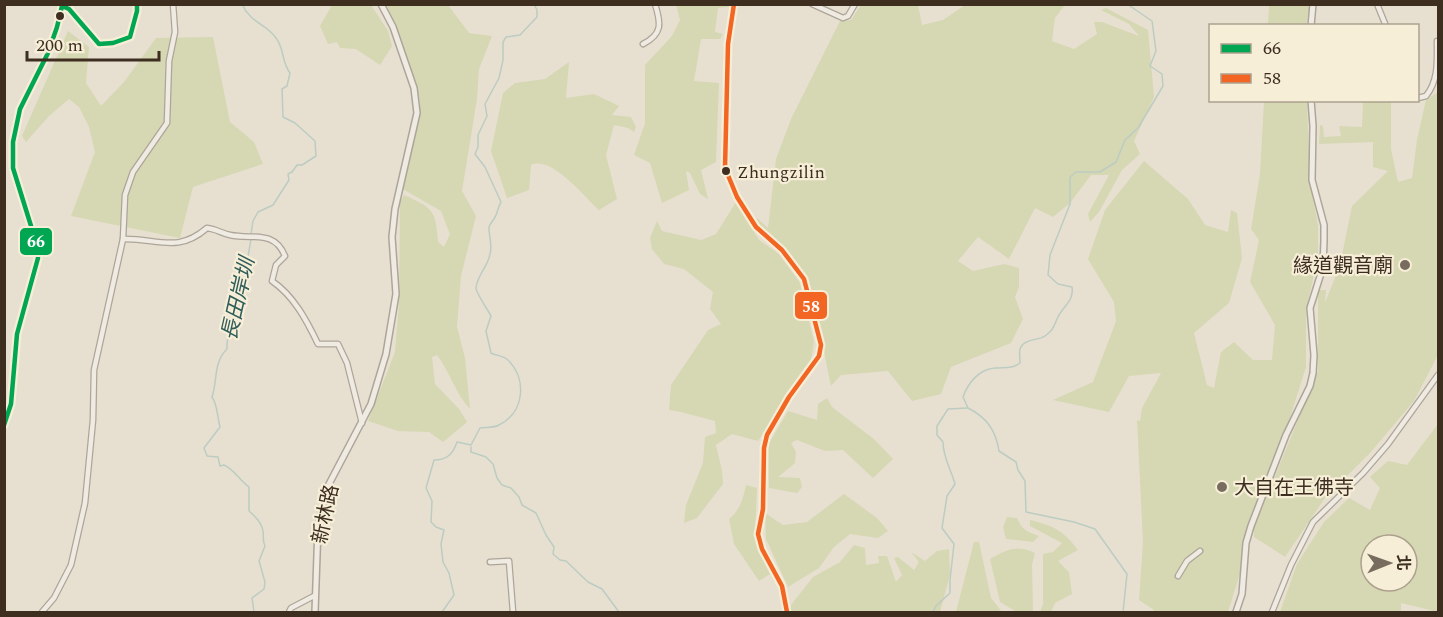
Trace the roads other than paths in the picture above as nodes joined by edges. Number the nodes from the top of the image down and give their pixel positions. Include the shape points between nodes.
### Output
1 (137, 4) edge
2 (173, 4) edge
3 (381, 4) edge
4 (655, 4) edge
5 (734, 4) edge
6 (812, 4) edge
7 (855, 4) edge
8 (1313, 4) edge
9 (1377, 4) edge
10 (62, 5) edge
11 (1311, 24) edge
12 (1385, 24) edge
13 (1437, 41) edge
14 (644, 44) dead end
15 (1419, 98) edge
16 (1311, 102) edge
17 (123, 239) junction
18 (1438, 375) edge
19 (362, 423) junction
20 (4, 425) edge
21 (1200, 551) dead end
22 (490, 562) dead end
23 (1178, 576) dead end
24 (314, 596) junction
25 (42, 612) edge
26 (289, 612) edge
27 (315, 612) edge
28 (513, 612) edge
29 (787, 612) edge
30 (1236, 612) edge
31 (1272, 612) edge

1 - 10 street via 130,37 105,44 99,44
2 - 17 street via 176,32 169,61 167,123 133,172 125,195
3 - 19 street, 新林路 via 414,88 417,113 393,228 396,294 392,322 371,405
4 - 14 street via 661,23 655,37
5 - 29 street via 728,44 725,168 756,227 782,250 804,279 820,345 819,356 789,397 767,435 764,448 763,509 758,534 782,586
6 - 7 street via 843,18
8 - 11 street
9 - 12 street
10 - 20 street via 48,53 20,109 13,142 13,168 38,258 16,334 11,404
13 - 15 street via 1434,84 1426,96
16 - 30 street via 1312,180 1324,225 1323,267 1310,308 1313,373 1251,526
17 - 19 street via 181,243 194,239 207,228 229,235 262,236 282,247 285,256 276,265 272,281 305,317 318,344 338,344 348,363
17 - 25 street via 94,370 85,503 71,565
18 - 31 street via 1388,444 1313,522
19 - 24 street, 新林路 via 328,486 318,526
21 - 23 street via 1187,561
22 - 28 street via 509,561
24 - 26 street
24 - 27 street, 新林路

